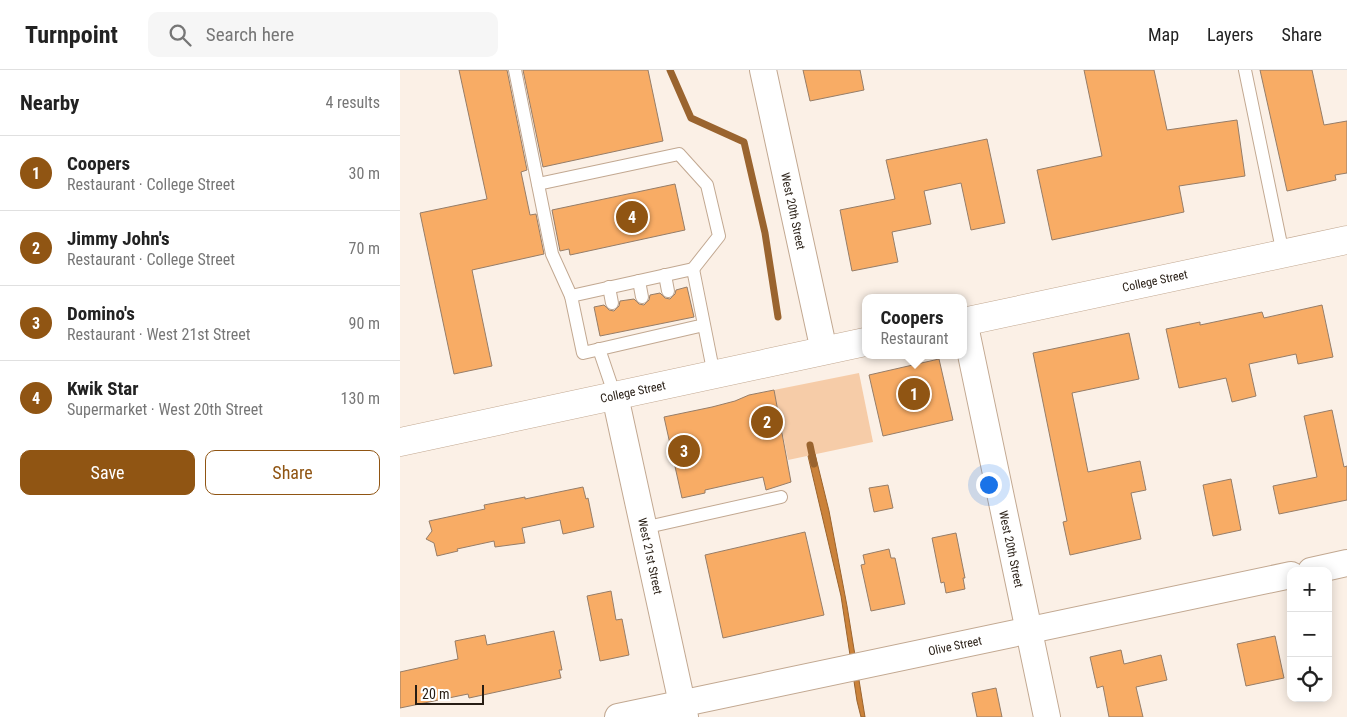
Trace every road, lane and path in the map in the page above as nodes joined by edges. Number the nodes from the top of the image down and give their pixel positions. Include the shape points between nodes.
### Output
1 (515, 70) edge
2 (763, 70) edge
3 (1245, 70) edge
4 (538, 184) junction
5 (1347, 240) edge
6 (1283, 254) junction
7 (693, 269) junction
8 (665, 275) junction
9 (639, 280) junction
10 (609, 287) junction
11 (668, 291) dead end
12 (571, 296) junction
13 (642, 297) dead end
14 (612, 303) dead end
15 (967, 321) edge
16 (704, 325) junction
17 (967, 341) edge
18 (862, 343) edge
19 (600, 349) junction
20 (824, 351) junction
21 (714, 375) junction
22 (614, 396) junction
23 (400, 442) edge
24 (781, 497) dead end
25 (643, 528) junction
26 (1347, 563) edge
27 (1329, 567) edge
28 (1287, 576) edge
29 (1028, 630) junction
30 (683, 710) edge
31 (618, 717) edge
32 (1047, 717) edge

1 - 4 lane
2 - 20 street, West 20th Street
3 - 6 lane
4 - 7 lane via 678,154 707,185 720,236
4 - 12 lane via 552,254
5 - 6 street, College Street
6 - 15 street, College Street
7 - 8 lane
7 - 16 lane
8 - 9 lane
8 - 11 lane
9 - 10 lane
9 - 13 lane
10 - 12 lane
10 - 14 lane
12 - 19 lane via 583,352
16 - 19 lane via 676,326 620,338
16 - 21 lane
17 - 29 street, West 20th Street
18 - 20 street, College Street
19 - 22 lane
20 - 21 street, College Street
21 - 22 street, College Street
22 - 23 street, College Street
22 - 25 street, West 21st Street
24 - 25 lane
25 - 30 street, West 21st Street
26 - 27 street
28 - 29 street, Olive Street
29 - 30 street, Olive Street via 847,669
29 - 32 street, West 20th Street
30 - 31 street, Olive Street

